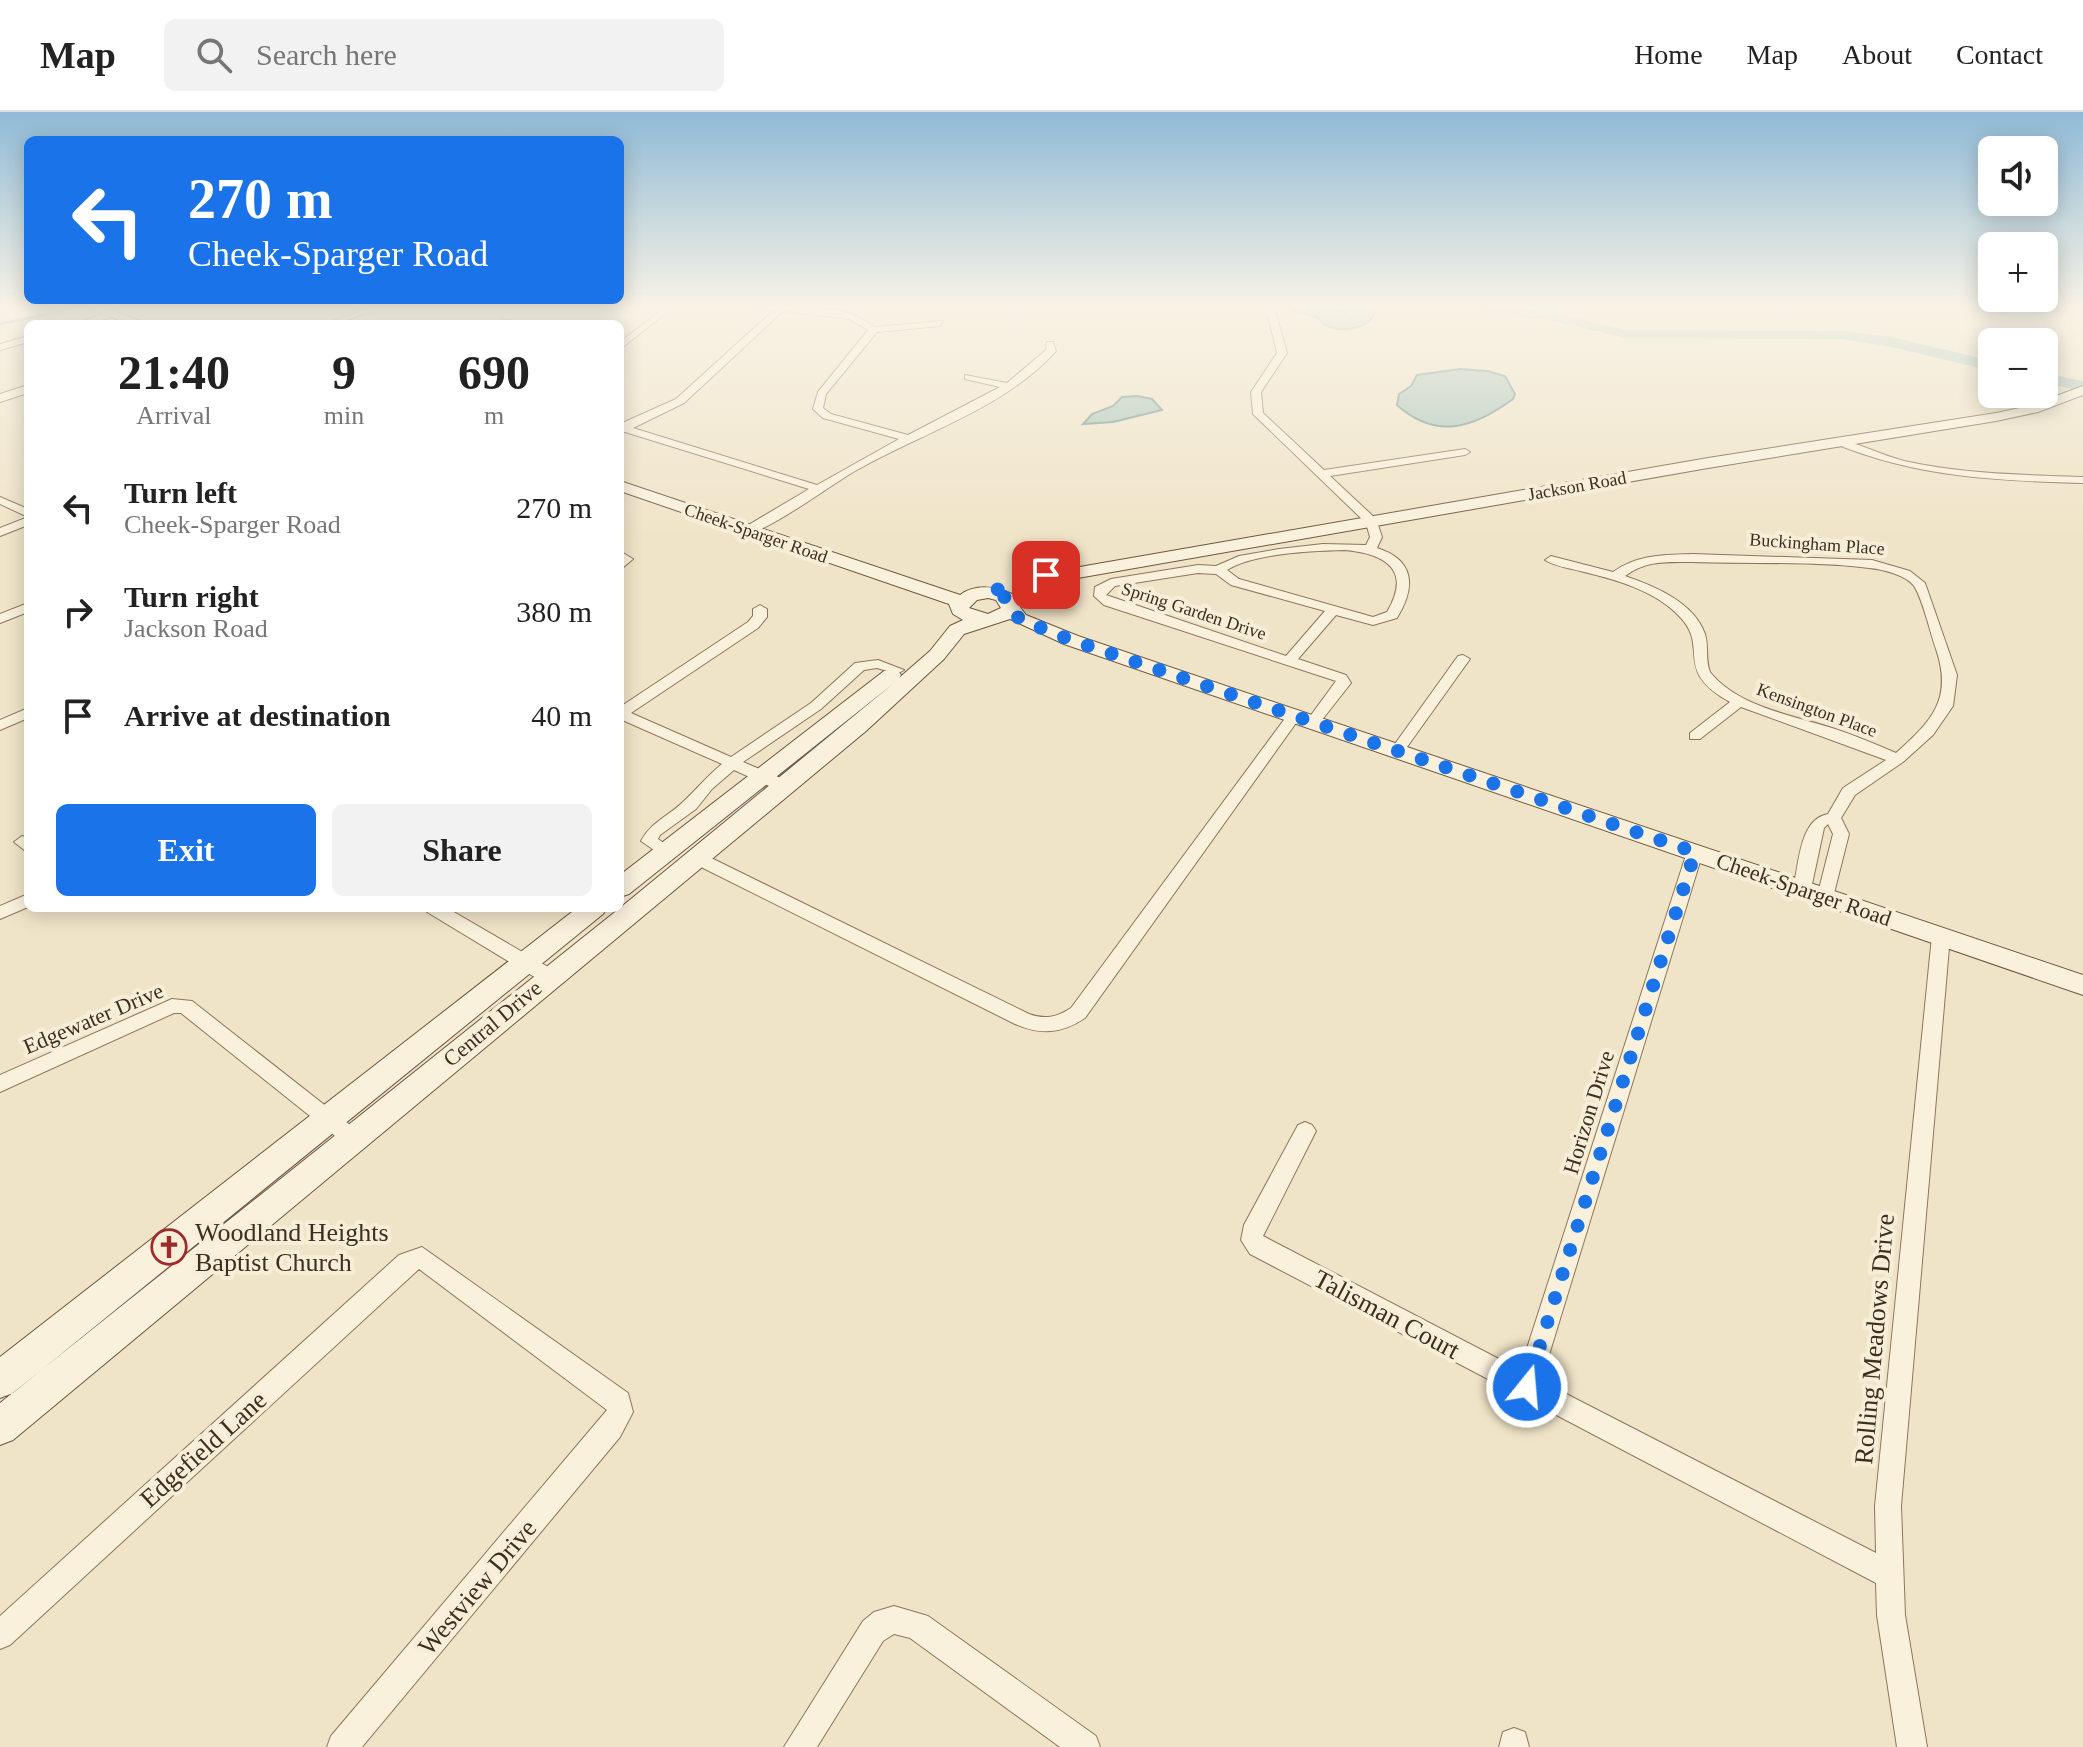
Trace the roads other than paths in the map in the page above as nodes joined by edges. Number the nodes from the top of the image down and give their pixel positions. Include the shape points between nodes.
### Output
1 (699, 383) edge
2 (830, 383) edge
3 (996, 383) edge
4 (1012, 383) edge
5 (1262, 383) edge
6 (1008, 386) junction
7 (24, 390) edge
8 (2080, 391) edge
9 (0, 398) edge
10 (624, 429) edge
11 (624, 431) edge
12 (908, 438) junction
13 (1840, 442) junction
14 (1465, 452) dead end
15 (1320, 474) junction
16 (2083, 480) edge
17 (624, 487) edge
18 (819, 489) junction
19 (0, 500) edge
20 (24, 512) edge
21 (1372, 522) junction
22 (24, 523) edge
23 (749, 530) junction
24 (0, 532) edge
25 (1370, 549) junction
26 (1551, 560) dead end
27 (1219, 570) junction
28 (1068, 574) junction
29 (1615, 577) junction
30 (893, 578) junction
31 (988, 592) junction
32 (959, 606) junction
33 (24, 609) edge
34 (760, 609) dead end
35 (1332, 611) junction
36 (1011, 613) junction
37 (0, 619) edge
38 (984, 619) junction
39 (937, 655) junction
40 (1463, 659) dead end
41 (1289, 661) junction
42 (897, 670) junction
43 (1740, 701) junction
44 (624, 711) edge
45 (24, 714) edge
46 (624, 716) edge
47 (1304, 719) junction
48 (0, 726) edge
49 (1695, 736) dead end
50 (1397, 751) junction
51 (1898, 759) junction
52 (733, 763) junction
53 (773, 781) junction
54 (1833, 818) junction
55 (667, 851) junction
56 (1695, 852) junction
57 (695, 857) junction
58 (624, 885) edge
59 (1802, 889) junction
60 (1826, 897) junction
61 (24, 902) edge
62 (624, 907) edge
63 (440, 912) edge
64 (590, 912) edge
65 (617, 912) edge
66 (0, 913) edge
67 (1941, 936) junction
68 (537, 969) junction
69 (2083, 985) edge
70 (0, 1084) edge
71 (340, 1128) junction
72 (1305, 1131) dead end
73 (0, 1380) edge
74 (1527, 1387) junction
75 (0, 1427) edge
76 (611, 1428) joint
77 (1888, 1574) junction
78 (0, 1635) edge
79 (342, 1747) edge
80 (799, 1747) edge
81 (1085, 1747) edge
82 (1912, 1747) edge

1 - 10 street via 680,401
2 - 12 street via 818,409 827,416
3 - 6 street
4 - 6 street
5 - 15 street via 1256,392 1258,414
6 - 12 street
7 - 9 street
8 - 13 main road, Jackson Road via 2033,409
11 - 18 street
12 - 18 street
13 - 16 street via 1922,470
13 - 21 main road, Jackson Road
14 - 15 street
15 - 21 street
17 - 23 main road, Cheek-Sparger Road
18 - 23 street
19 - 20 street
21 - 25 street via 1376,537
21 - 28 main road, Jackson Road
22 - 24 street
23 - 30 main road, Cheek-Sparger Road
25 - 27 street, Spring Garden Drive via 1348,546 1243,559
25 - 35 street via 1387,556 1406,584 1392,615 1365,621
26 - 29 street, Kensington Place
27 - 35 street via 1235,582
27 - 41 street, Spring Garden Drive via 1111,583 1099,593 1109,602
28 - 31 main road, Jackson Road via 1035,577
28 - 36 main road, Jackson Road via 1028,588
29 - 43 street, Kensington Place via 1683,611 1696,628 1703,676
29 - 51 street, Buckingham Place via 1633,564 1658,558 1872,564 1906,574 1919,583 1946,659 1950,691 1928,732
30 - 31 main road, Cheek-Sparger Road
30 - 32 main road, Cheek-Sparger Road
31 - 32 main road, Jackson Road via 966,597
31 - 36 main road via 1003,596
32 - 38 main road, Cheek-Sparger Road via 968,616
32 - 42 main road, Central Drive via 956,617
33 - 37 street
34 - 44 street via 753,625
35 - 41 street
36 - 38 main road, Cheek-Sparger Road
36 - 39 main road via 992,626 969,632
36 - 47 main road, Cheek-Sparger Road via 1071,640
38 - 39 main road, Central Drive via 957,630
39 - 53 main road, Central Drive via 858,726
40 - 50 street
41 - 47 street, Spring Garden Drive via 1344,680
42 - 52 street via 860,666 793,723
42 - 53 main road, Central Drive
43 - 49 street
43 - 51 street, Kensington Place
45 - 48 street
46 - 52 street
47 - 50 main road, Cheek-Sparger Road
47 - 57 street via 1078,1013 1065,1023 1051,1026 1022,1019
50 - 56 main road, Cheek-Sparger Road
51 - 54 street, Buckingham Place via 1849,792
52 - 53 street
52 - 55 street via 654,832 649,841
53 - 55 main road, Central Drive
53 - 57 main road, Central Drive
54 - 59 street, Buckingham Place via 1816,826
54 - 60 street via 1841,834
55 - 58 main road, Central Drive
56 - 59 main road, Cheek-Sparger Road
56 - 74 street, Horizon Drive
57 - 62 main road, Central Drive
59 - 60 main road, Cheek-Sparger Road
60 - 67 main road, Cheek-Sparger Road
61 - 66 street
63 - 68 street
64 - 68 main road, Central Drive
65 - 68 main road, Central Drive
67 - 69 main road, Cheek-Sparger Road
67 - 77 street, Rolling Meadows Drive via 1888,1506
68 - 71 main road, Central Drive
70 - 71 street, Edgewater Drive via 172,1006 185,1006
71 - 73 main road, Central Drive
71 - 75 main road, Central Drive
72 - 74 street, Talisman Court via 1252,1232 1258,1247
74 - 77 street, Talisman Court
76 - 78 street, Edgefield Lane via 619,1402 432,1262 422,1258 407,1263
76 - 79 street, Westview Drive
77 - 82 street, Rolling Meadows Drive
80 - 81 street via 873,1631 894,1617 918,1626

